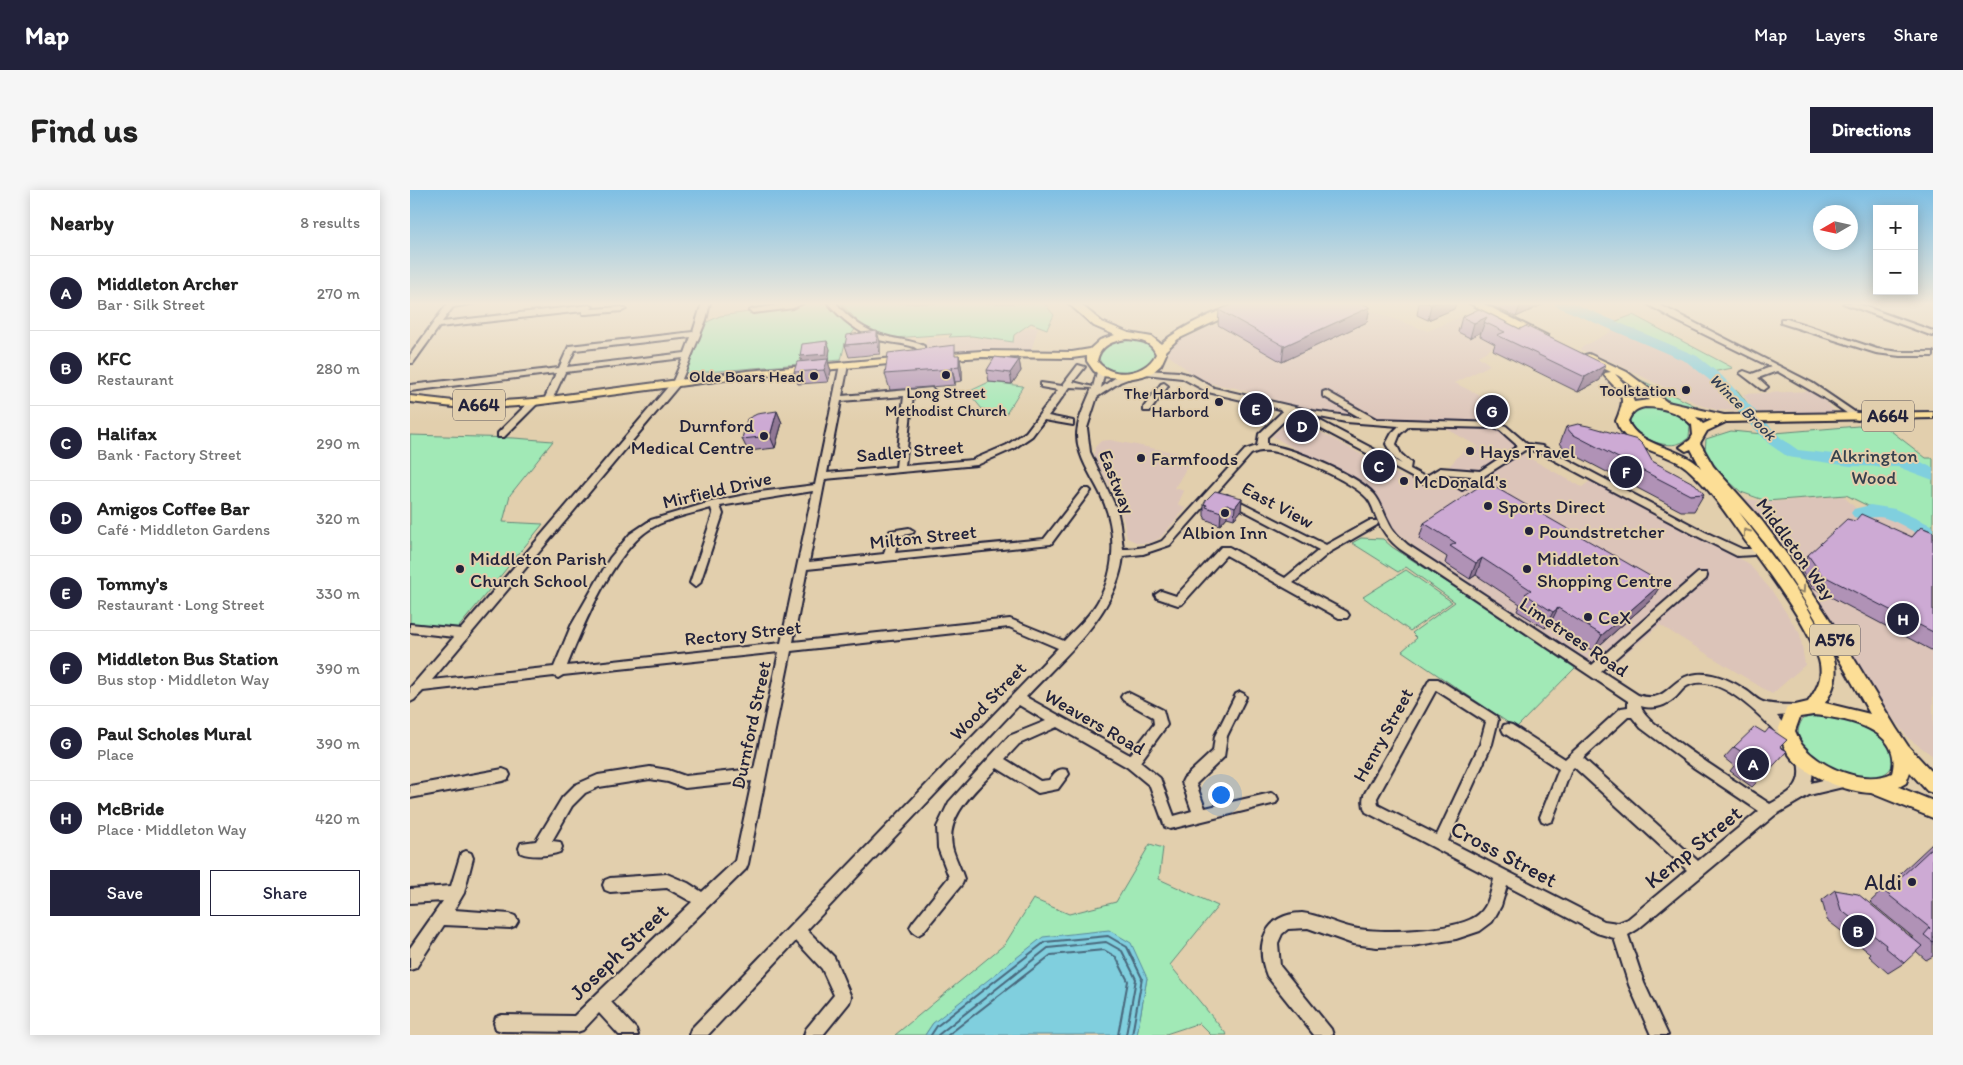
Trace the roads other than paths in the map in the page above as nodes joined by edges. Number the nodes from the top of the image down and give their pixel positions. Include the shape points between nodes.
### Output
1 (423, 342) edge
2 (621, 342) edge
3 (692, 342) edge
4 (914, 342) edge
5 (1155, 342) edge
6 (1169, 342) edge
7 (1727, 342) edge
8 (1850, 342) edge
9 (1103, 343) edge
10 (420, 347) junction
11 (410, 348) edge
12 (1161, 350) junction
13 (1094, 352) junction
14 (1933, 354) edge
15 (687, 355) junction
16 (1033, 356) junction
17 (921, 358) junction
18 (410, 360) edge
19 (1158, 363) junction
20 (844, 365) junction
21 (1081, 367) dead end
22 (1777, 368) junction
23 (1099, 369) junction
24 (562, 370) junction
25 (1145, 372) junction
26 (1171, 374) junction
27 (1130, 375) junction
28 (677, 382) junction
29 (1044, 386) dead end
30 (1164, 386) dead end
31 (1066, 387) junction
32 (1089, 387) dead end
33 (410, 388) edge
34 (1764, 388) dead end
35 (931, 391) dead end
36 (909, 393) junction
37 (1326, 394) dead end
38 (1094, 396) junction
39 (410, 399) edge
40 (548, 400) junction
41 (836, 400) junction
42 (534, 402) junction
43 (1669, 407) junction
44 (1284, 408) junction
45 (1628, 408) junction
46 (1147, 409) dead end
47 (1298, 410) junction
48 (1933, 415) edge
49 (1042, 417) junction
50 (1858, 417) junction
51 (1724, 419) junction
52 (1375, 422) junction
53 (1070, 423) dead end
54 (1406, 424) junction
55 (502, 435) dead end
56 (1696, 439) junction
57 (1646, 443) junction
58 (1524, 447) junction
59 (1262, 448) junction
60 (900, 469) junction
61 (1408, 471) junction
62 (1482, 474) junction
63 (820, 482) junction
64 (1462, 487) dead end
65 (1086, 491) dead end
66 (1214, 492) junction
67 (714, 504) junction
68 (1379, 524) junction
69 (909, 531) dead end
70 (1326, 550) junction
71 (1119, 552) junction
72 (1750, 552) dead end
73 (890, 558) junction
74 (802, 566) junction
75 (1702, 576) dead end
76 (695, 583) dead end
77 (1286, 583) junction
78 (1161, 595) dead end
79 (1343, 615) dead end
80 (410, 628) edge
81 (464, 634) junction
82 (1066, 647) junction
83 (786, 648) junction
84 (558, 672) junction
85 (1592, 672) junction
86 (420, 686) junction
87 (410, 697) edge
88 (1127, 697) dead end
89 (1240, 697) dead end
90 (1017, 698) junction
91 (1756, 704) junction
92 (1635, 705) junction
93 (1805, 709) junction
94 (1058, 721) junction
95 (1508, 729) dead end
96 (1890, 734) junction
97 (1790, 740) junction
98 (1901, 750) junction
99 (1803, 758) junction
100 (996, 760) junction
101 (1570, 762) junction
102 (1132, 763) junction
103 (760, 774) junction
104 (1062, 774) dead end
105 (503, 776) dead end
106 (1843, 781) junction
107 (1933, 785) edge
108 (1874, 786) junction
109 (410, 792) edge
110 (1795, 795) junction
111 (1271, 799) dead end
112 (1371, 808) joint
113 (1933, 810) edge
114 (1770, 811) junction
115 (1201, 816) junction
116 (1547, 817) dead end
117 (1440, 844) junction
118 (540, 848) dead end
119 (466, 858) dead end
120 (1697, 870) junction
121 (1502, 876) junction
122 (610, 884) dead end
123 (457, 893) junction
124 (410, 896) edge
125 (703, 901) junction
126 (442, 917) junction
127 (510, 921) dead end
128 (918, 927) dead end
129 (797, 931) junction
130 (1619, 931) junction
131 (410, 962) edge
132 (600, 1002) junction
133 (502, 1023) dead end
134 (630, 1035) edge
135 (698, 1035) edge
136 (812, 1035) edge
137 (1325, 1035) edge
138 (1660, 1035) edge

1 - 10 street
2 - 24 street via 572,348
3 - 15 street
4 - 17 street via 921,348
5 - 12 main road
6 - 12 main road
7 - 22 street
8 - 14 street via 1876,351
9 - 13 main road
10 - 11 street
10 - 18 street
12 - 19 main road
13 - 16 main road, A664
13 - 23 main road via 1092,360
15 - 24 street
15 - 28 street
16 - 17 main road, A664 via 982,354
16 - 23 main road, A664
17 - 20 main road, A664
19 - 25 main road, A664
19 - 26 street
20 - 28 main road, A664
20 - 41 street, Durnford Street
21 - 31 street, Sadler Street
22 - 34 street via 1748,375
22 - 50 street
23 - 27 main road, A664 via 1116,375
23 - 38 street, Eastway
24 - 33 street
24 - 40 street
25 - 26 street
25 - 27 main road, A664
26 - 44 street via 1185,376 1206,389
27 - 38 street
28 - 40 main road, A664
28 - 81 street
29 - 31 street
30 - 46 street
31 - 32 street
31 - 49 street, Sadler Street
35 - 36 street
36 - 41 street
36 - 60 street
37 - 52 street
38 - 71 street, Eastway via 1084,420 1082,437 1088,462 1116,525
39 - 42 main road, A664 via 471,406
40 - 42 main road, A664
41 - 63 street, Durnford Street
42 - 55 street
43 - 45 main road, A664 via 1642,404
43 - 45 main road, A664 via 1623,374 1578,356 1617,381 1628,398
43 - 51 main road, A664
43 - 56 main road, A664 via 1686,414 1696,423
44 - 47 street
44 - 59 street via 1284,416 1262,436
45 - 57 main road, A664 via 1622,416 1623,425 1631,435
47 - 52 street
47 - 61 street
48 - 50 main road, A664
49 - 53 street
49 - 60 street, Sadler Street via 1029,434 1010,447 974,463
50 - 51 main road, A664
51 - 56 main road, A664 via 1704,429
52 - 54 street
54 - 58 street via 1495,425
54 - 61 street via 1396,433 1391,444 1397,456 1406,463
56 - 57 main road, A664 via 1687,447 1674,449
56 -> 96 main road, Middleton Way / A576 via 1706,465 1775,549 1835,640
93 -> 57 main road, Middleton Way / A576 via 1826,688 1827,661 1820,642 1784,584 1731,511 1689,463
58 - 62 street
58 - 72 street via 1539,448 1701,534 1741,553
59 - 66 street via 1248,452
59 - 68 street via 1277,449 1301,458 1358,487 1378,506
60 - 63 street, Sadler Street
61 - 62 street via 1428,479 1440,471
62 - 64 street
63 - 67 street, Mirfield Drive
63 - 74 street, Durnford Street
65 - 73 street, Milton Street via 1047,542
66 - 70 street, East View via 1260,513
66 - 71 street via 1166,543 1139,553
67 - 76 street via 718,514
67 - 84 street, Mirfield Drive via 655,522 634,536 615,558 576,626
68 - 70 street
68 - 85 street, Limetrees Road via 1404,547
69 - 73 street via 894,533
70 - 77 street
71 - 82 street, Wood Street via 1112,583 1101,606
73 - 74 street, Milton Street
74 - 83 street, Durnford Street
75 - 85 street
77 - 78 street via 1225,550 1178,601
77 - 79 street
80 - 81 street
81 - 86 street
82 - 83 street, Rectory Street via 1010,623
82 - 90 street, Wood Street
83 - 84 street, Rectory Street
83 - 103 street, Durnford Street
84 - 86 street, Rectory Street
85 - 92 street, Limetrees Road
86 - 87 street
88 - 102 street via 1159,714 1161,725
89 - 115 street via 1221,736 1219,753 1189,782
90 - 94 street, Weavers Road
90 - 129 street, Wood Street
91 - 92 street, Limetrees Road via 1724,684 1702,678 1682,683 1662,702
91 - 93 street, Limetrees Road via 1778,711
91 - 97 street, Limetrees Road
92 - 101 street
92 - 114 street via 1645,724 1698,764
93 - 96 main road, A576 via 1859,717
93 - 97 main road, A576 via 1788,720
94 - 100 street via 1014,740
94 - 102 street, Weavers Road
95 - 101 street
96 - 98 main road, A576
97 - 99 main road
98 - 107 main road, A576
98 - 108 main road via 1905,764 1901,776 1890,784
99 - 106 main road via 1824,773
99 - 110 street via 1805,782
100 - 104 street via 1038,787 1053,785
100 - 128 street via 954,806 944,828 945,848 957,879
101 - 116 street
101 - 120 street
102 - 115 street, Weavers Road via 1155,782 1170,823
103 - 118 street via 685,782 650,772 598,781 580,789 567,802
103 - 125 street, Durnford Street via 741,864
105 - 109 street
106 - 108 main road
106 - 110 street, Kemp Street
108 - 113 main road
110 - 114 street, Kemp Street
111 - 115 street, Weavers Road
112 - 117 street, Cross Street
112 - 117 street, Henry Street via 1370,797 1434,682 1492,720 1486,744
114 - 120 street, Kemp Street
117 - 121 street, Cross Street
119 - 123 street
120 - 130 street, Kemp Street via 1633,924
121 - 130 street, Cross Street via 1602,928
121 - 137 street via 1489,914 1482,921 1459,931 1398,941 1352,936 1304,920 1291,920 1279,926 1269,941 1272,970
122 - 125 street via 667,881
123 - 124 street
123 - 126 street
125 - 132 street, Joseph Street
126 - 127 street
126 - 131 street
129 - 135 street, Wood Street
129 - 136 street via 828,963 842,997
130 - 138 street via 1637,985
132 - 133 street, Joseph Street via 577,1024
132 - 134 street

